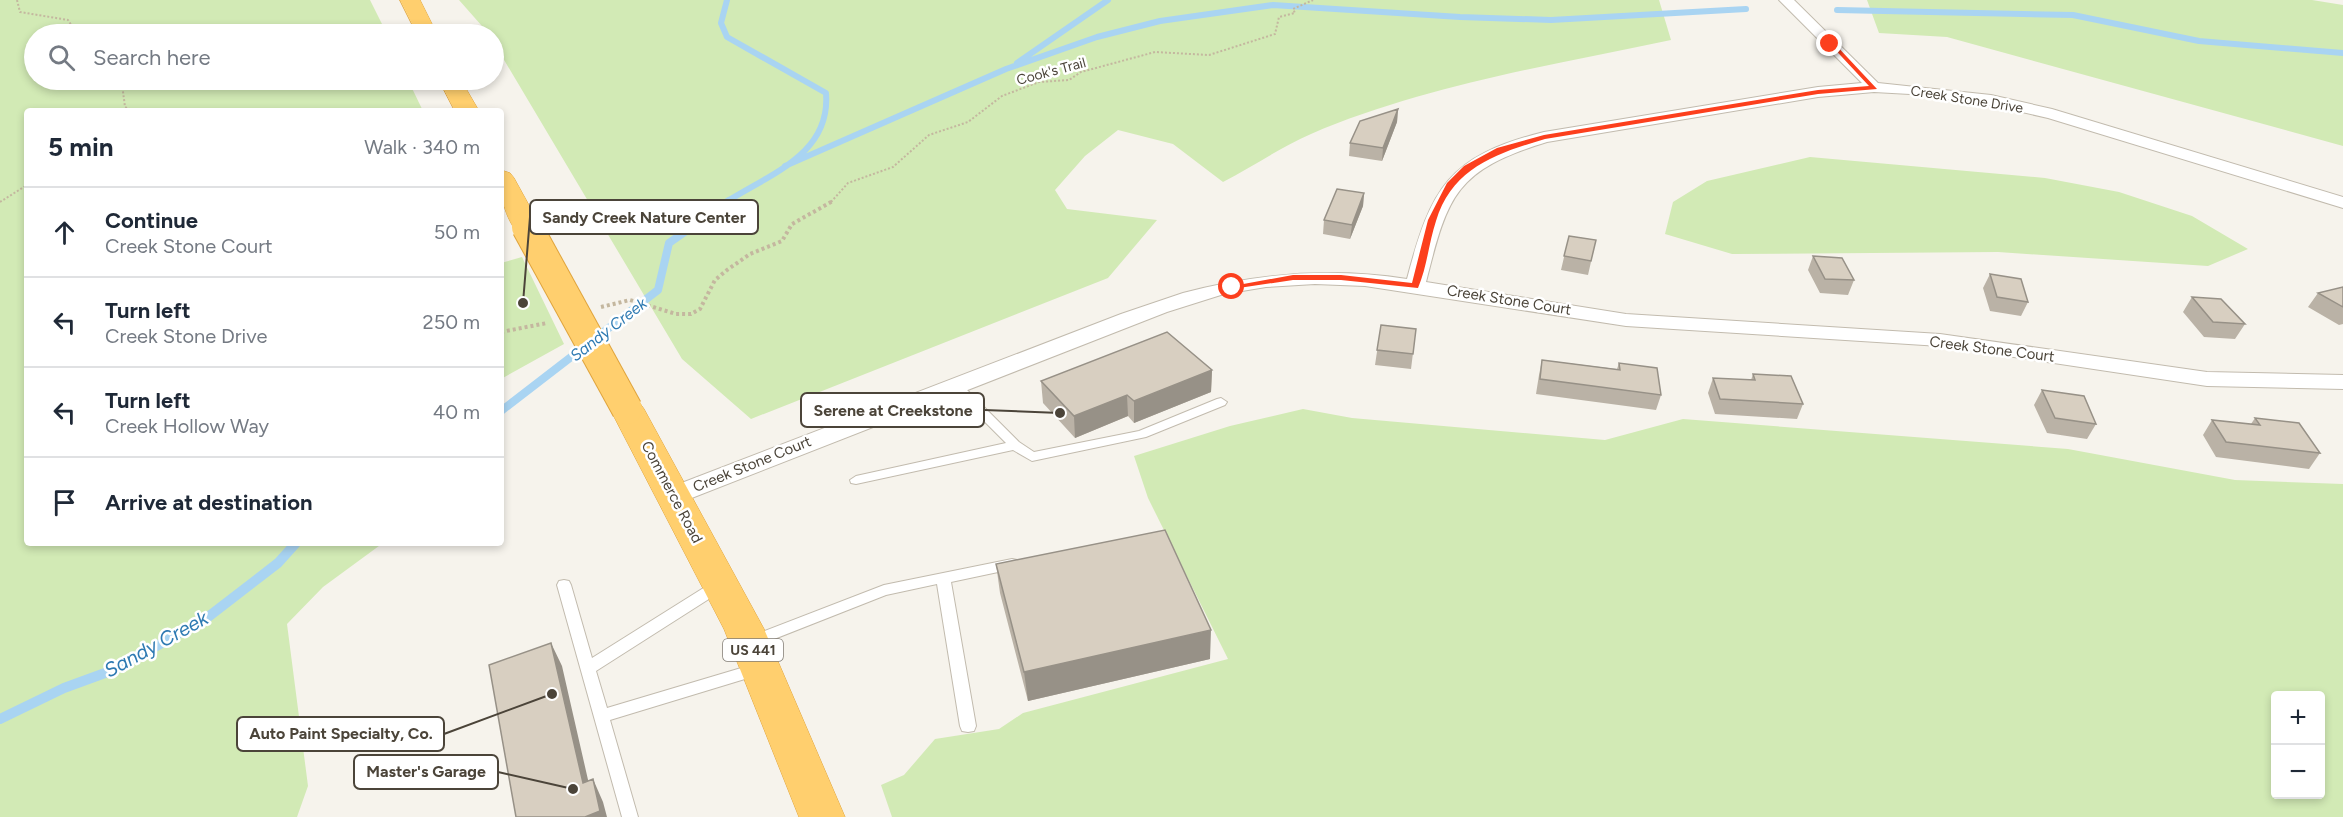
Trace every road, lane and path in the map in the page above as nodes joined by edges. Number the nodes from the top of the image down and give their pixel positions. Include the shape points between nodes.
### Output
1 (16, 0) edge
2 (410, 0) edge
3 (1313, 0) edge
4 (1786, 0) edge
5 (71, 24) edge
6 (422, 24) edge
7 (1874, 87) junction
8 (123, 90) edge
9 (455, 90) edge
10 (127, 108) edge
11 (464, 108) edge
12 (504, 184) edge
13 (24, 187) edge
14 (0, 202) edge
15 (2343, 203) edge
16 (1415, 286) junction
17 (630, 300) dead end
18 (2343, 382) edge
19 (955, 385) junction
20 (1221, 402) dead end
21 (1015, 445) junction
22 (856, 480) dead end
23 (675, 495) junction
24 (1022, 561) edge
25 (943, 578) junction
26 (721, 584) junction
27 (564, 585) dead end
28 (755, 655) junction
29 (588, 669) junction
30 (601, 716) junction
31 (968, 726) dead end
32 (630, 817) edge
33 (822, 817) edge

1 - 5 path via 20,12 68,20
2 - 6 highway
3 - 17 path, Cook's Trail via 1279,17 1275,34 1253,43 1204,55 1155,52 1081,72 1069,80 1040,82 1002,96 980,115 929,135 893,167 848,183 830,204 792,224 782,241 750,254 715,280 708,298 696,311 676,314
4 - 7 street
7 - 15 street, Creek Stone Drive via 1939,92 2019,106
7 - 16 street, Creek Stone Drive via 1818,92 1544,137 1500,150 1467,168 1451,183 1432,220
8 - 10 path
9 - 11 highway
12 - 23 highway, Commerce Road / US 441, bridge
13 - 14 path
16 - 18 street, Creek Stone Court via 1668,324 1940,340 2208,379
16 - 19 street, Creek Stone Court via 1341,277 1241,285 1161,309
19 - 21 lane
19 - 23 street, Creek Stone Court
20 - 21 lane via 1142,434 1032,457
21 - 22 lane
23 - 26 highway, Commerce Road / US 441
24 - 25 lane
25 - 28 lane via 884,590
25 - 31 lane
26 - 28 highway, Commerce Road / US 441
26 - 29 lane
27 - 29 lane
28 - 30 lane
28 - 33 highway, Commerce Road / US 441
29 - 30 lane
30 - 32 lane

